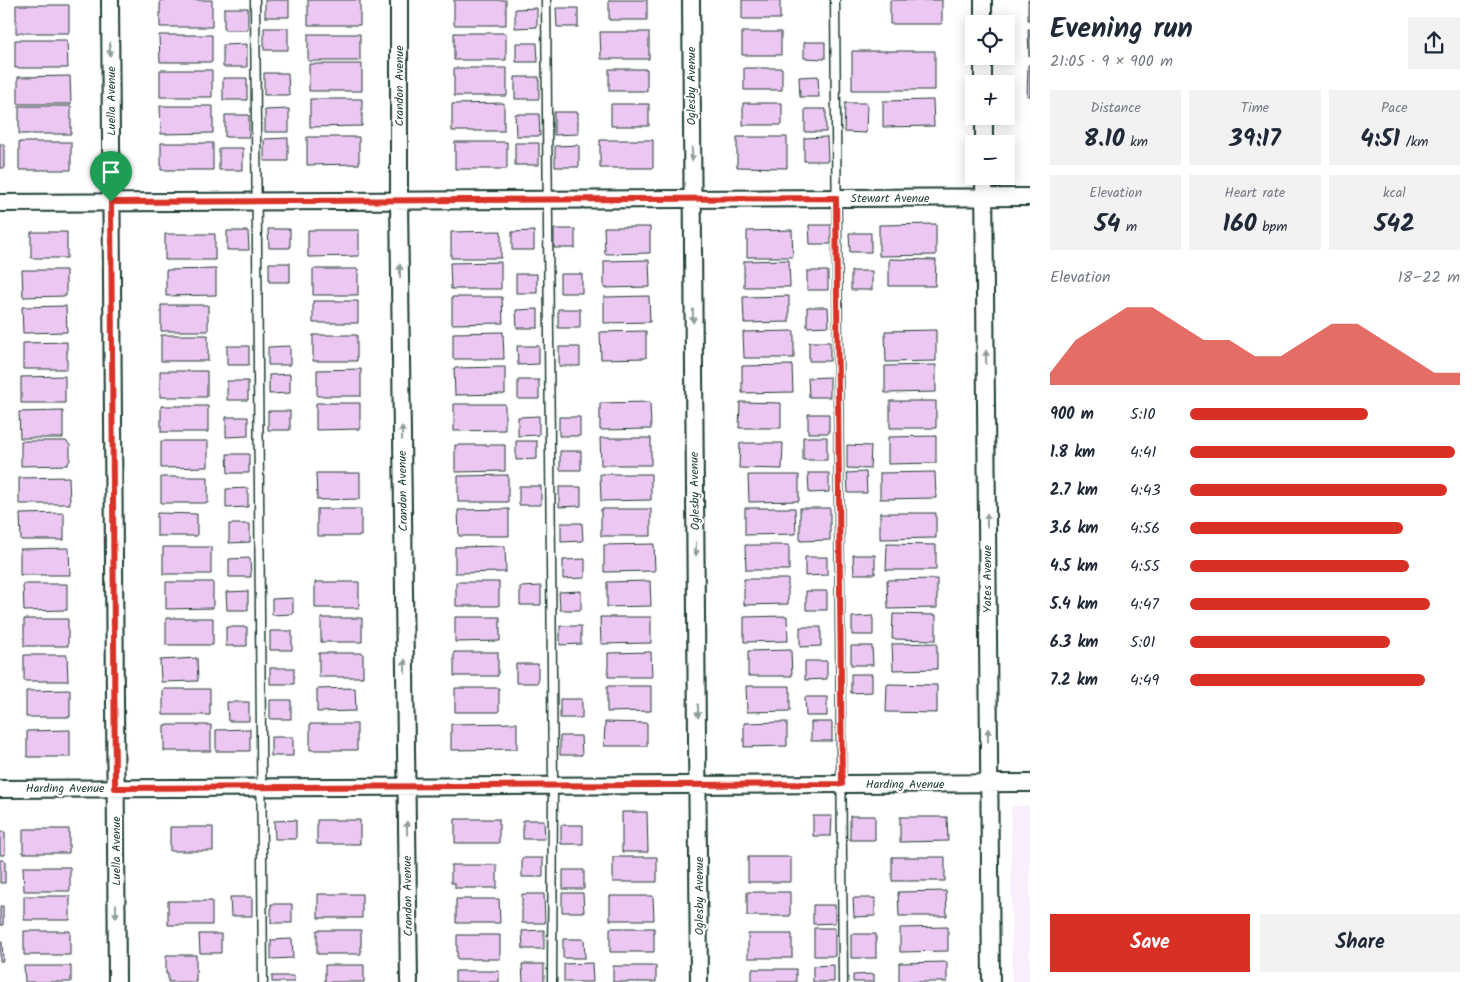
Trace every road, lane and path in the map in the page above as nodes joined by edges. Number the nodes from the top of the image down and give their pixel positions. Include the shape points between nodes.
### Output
1 (110, 0) edge
2 (255, 0) edge
3 (398, 0) edge
4 (546, 0) edge
5 (691, 0) edge
6 (835, 0) edge
7 (983, 0) edge
8 (983, 15) edge
9 (984, 185) edge
10 (1030, 197) edge
11 (836, 198) junction
12 (984, 198) junction
13 (692, 199) junction
14 (548, 200) junction
15 (256, 201) junction
16 (399, 201) junction
17 (111, 202) junction
18 (0, 203) edge
19 (989, 783) junction
20 (1030, 783) edge
21 (842, 784) junction
22 (699, 785) junction
23 (407, 786) junction
24 (553, 786) junction
25 (115, 788) junction
26 (260, 788) junction
27 (0, 789) edge
28 (117, 982) edge
29 (263, 982) edge
30 (409, 982) edge
31 (552, 982) edge
32 (700, 982) edge
33 (843, 982) edge
34 (991, 982) edge

1 -> 17 street, Luella Avenue
2 - 15 lane
3 - 16 street, Crandon Avenue
4 - 14 lane
5 -> 13 street, Oglesby Avenue
6 - 11 lane
7 - 8 street
9 - 12 street, Yates Avenue
10 - 12 street, Stewart Avenue
11 - 12 street, Stewart Avenue
11 - 13 street, Stewart Avenue
11 - 21 lane
19 -> 12 street, Yates Avenue
13 - 14 street, Stewart Avenue
13 -> 22 street, Oglesby Avenue
14 - 16 street, Stewart Avenue
14 - 24 lane
15 - 16 street, Stewart Avenue
15 - 17 street, Stewart Avenue
15 - 26 lane
23 -> 16 street, Crandon Avenue
17 - 18 street, Stewart Avenue
17 - 25 street, Luella Avenue
19 - 20 street, Harding Avenue
19 - 21 street, Harding Avenue
19 - 34 street, Yates Avenue
21 - 22 street, Harding Avenue
21 - 33 lane
22 - 24 street, Harding Avenue
22 - 32 street, Oglesby Avenue
23 - 24 street, Harding Avenue
23 - 26 street, Harding Avenue
30 -> 23 street, Crandon Avenue
24 - 31 lane
25 - 26 street, Harding Avenue
25 - 27 street, Harding Avenue
25 -> 28 street, Luella Avenue
26 - 29 lane

